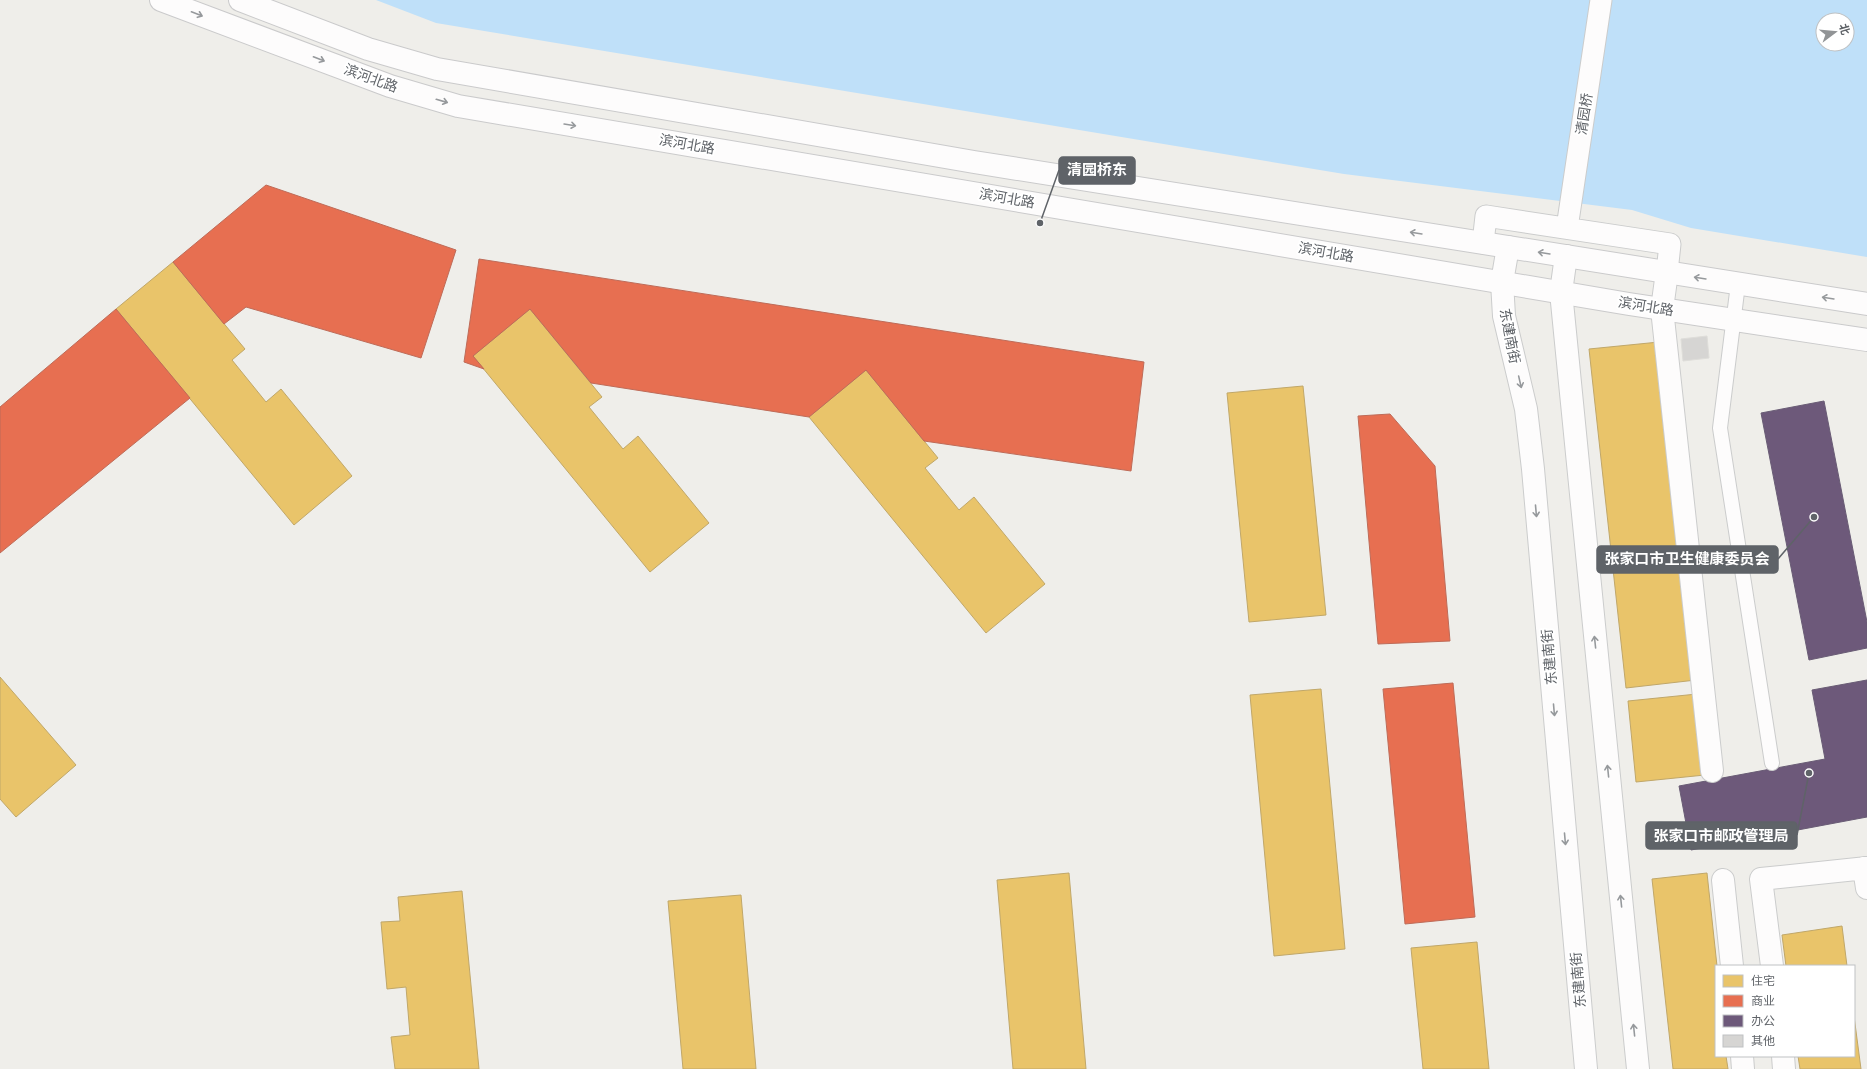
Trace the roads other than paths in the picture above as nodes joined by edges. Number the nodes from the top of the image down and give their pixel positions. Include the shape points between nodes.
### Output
1 (161, 0) edge
2 (240, 0) edge
3 (1601, 0) edge
4 (1567, 228) junction
5 (1483, 243) junction
6 (1508, 247) junction
7 (1566, 256) junction
8 (1667, 272) junction
9 (1502, 282) junction
10 (1738, 284) junction
11 (1561, 292) junction
12 (1867, 304) edge
13 (1662, 309) junction
14 (1733, 320) junction
15 (1867, 340) edge
16 (1772, 763) dead end
17 (1712, 771) dead end
18 (1866, 875) edge
19 (1723, 880) dead end
20 (1732, 965) edge
21 (1772, 965) edge
22 (1742, 1057) edge
23 (1783, 1057) edge
24 (1586, 1069) edge
25 (1638, 1069) edge
26 (1743, 1069) edge
27 (1784, 1069) edge

1 -> 9 main road, 滨河北路 via 390,86 458,106
5 -> 2 main road, 滨河北路 via 974,162 437,69 368,49
3 - 4 street, 清园桥
4 - 5 street via 1486,216
4 - 8 street via 1670,244
5 - 6 main road, 滨河北路
7 -> 6 main road, 滨河北路
6 - 9 main road, 东建南街
7 - 8 main road, 滨河北路
7 - 11 main road
10 -> 8 main road, 滨河北路
8 - 13 main road
9 - 11 main road, 滨河北路
9 -> 24 main road, 东建南街 via 1504,316 1526,409 1533,469
12 -> 10 main road, 滨河北路
10 - 14 lane
11 - 13 main road, 滨河北路
25 -> 11 main road
13 - 14 main road, 滨河北路
13 - 17 main road
14 - 15 main road, 滨河北路
14 - 16 lane via 1720,428
18 - 21 main road via 1761,879
19 - 20 main road
22 - 26 main road
23 - 27 main road

